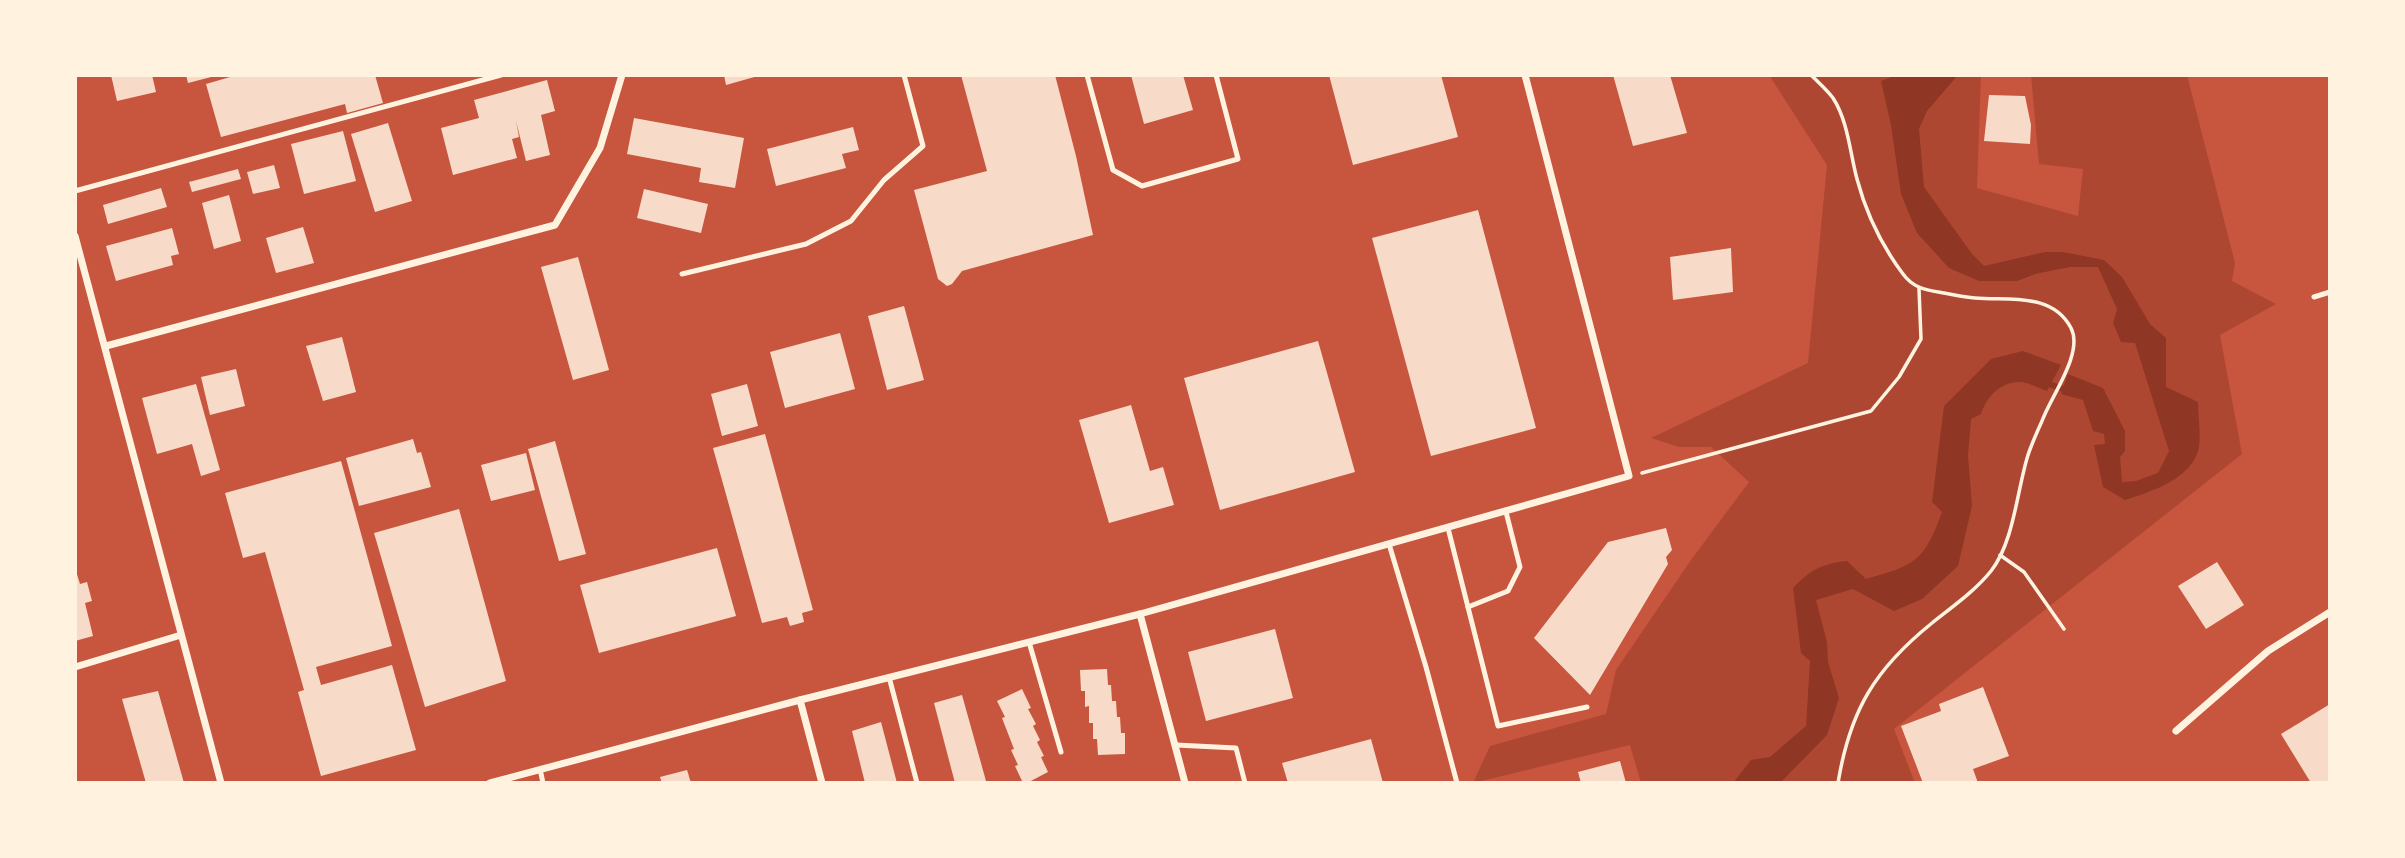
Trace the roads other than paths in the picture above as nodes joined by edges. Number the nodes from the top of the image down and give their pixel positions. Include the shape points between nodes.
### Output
1 (501, 75) edge
2 (622, 75) edge
3 (904, 75) edge
4 (1087, 75) edge
5 (1216, 75) edge
6 (1525, 75) edge
7 (75, 191) edge
8 (75, 236) edge
9 (682, 274) dead end
10 (2330, 292) edge
11 (2314, 297) dead end
12 (106, 346) junction
13 (1506, 512) junction
14 (1448, 528) junction
15 (1389, 544) junction
16 (1468, 607) junction
17 (2330, 612) edge
18 (1140, 614) junction
19 (181, 635) junction
20 (1029, 642) junction
21 (75, 667) edge
22 (889, 677) junction
23 (800, 700) junction
24 (1587, 708) dead end
25 (2176, 731) dead end
26 (1176, 746) junction
27 (1060, 752) dead end
28 (540, 769) junction
29 (221, 783) edge
30 (490, 783) edge
31 (543, 783) edge
32 (822, 783) edge
33 (917, 783) edge
34 (1185, 783) edge
35 (1245, 783) edge
36 (1457, 783) edge

1 - 7 lane
2 - 12 street via 600,148 555,225
3 - 9 lane via 923,146 884,180 851,221 806,244
4 - 5 lane via 1113,170 1142,186 1238,159
6 - 13 street via 1629,476
8 - 12 street
10 - 11 lane
12 - 19 street
13 - 14 street
13 - 16 lane via 1520,567 1508,591
14 - 15 street
14 - 16 lane
15 - 18 street
15 - 36 lane
16 - 24 lane via 1498,726
17 - 25 street via 2268,650
18 - 20 street
18 - 26 street
19 - 21 street
19 - 29 street
20 - 22 street
20 - 27 lane
22 - 23 street
22 - 33 lane
23 - 28 street
23 - 32 street
26 - 34 street
26 - 35 lane via 1236,748
28 - 30 street
28 - 31 lane

